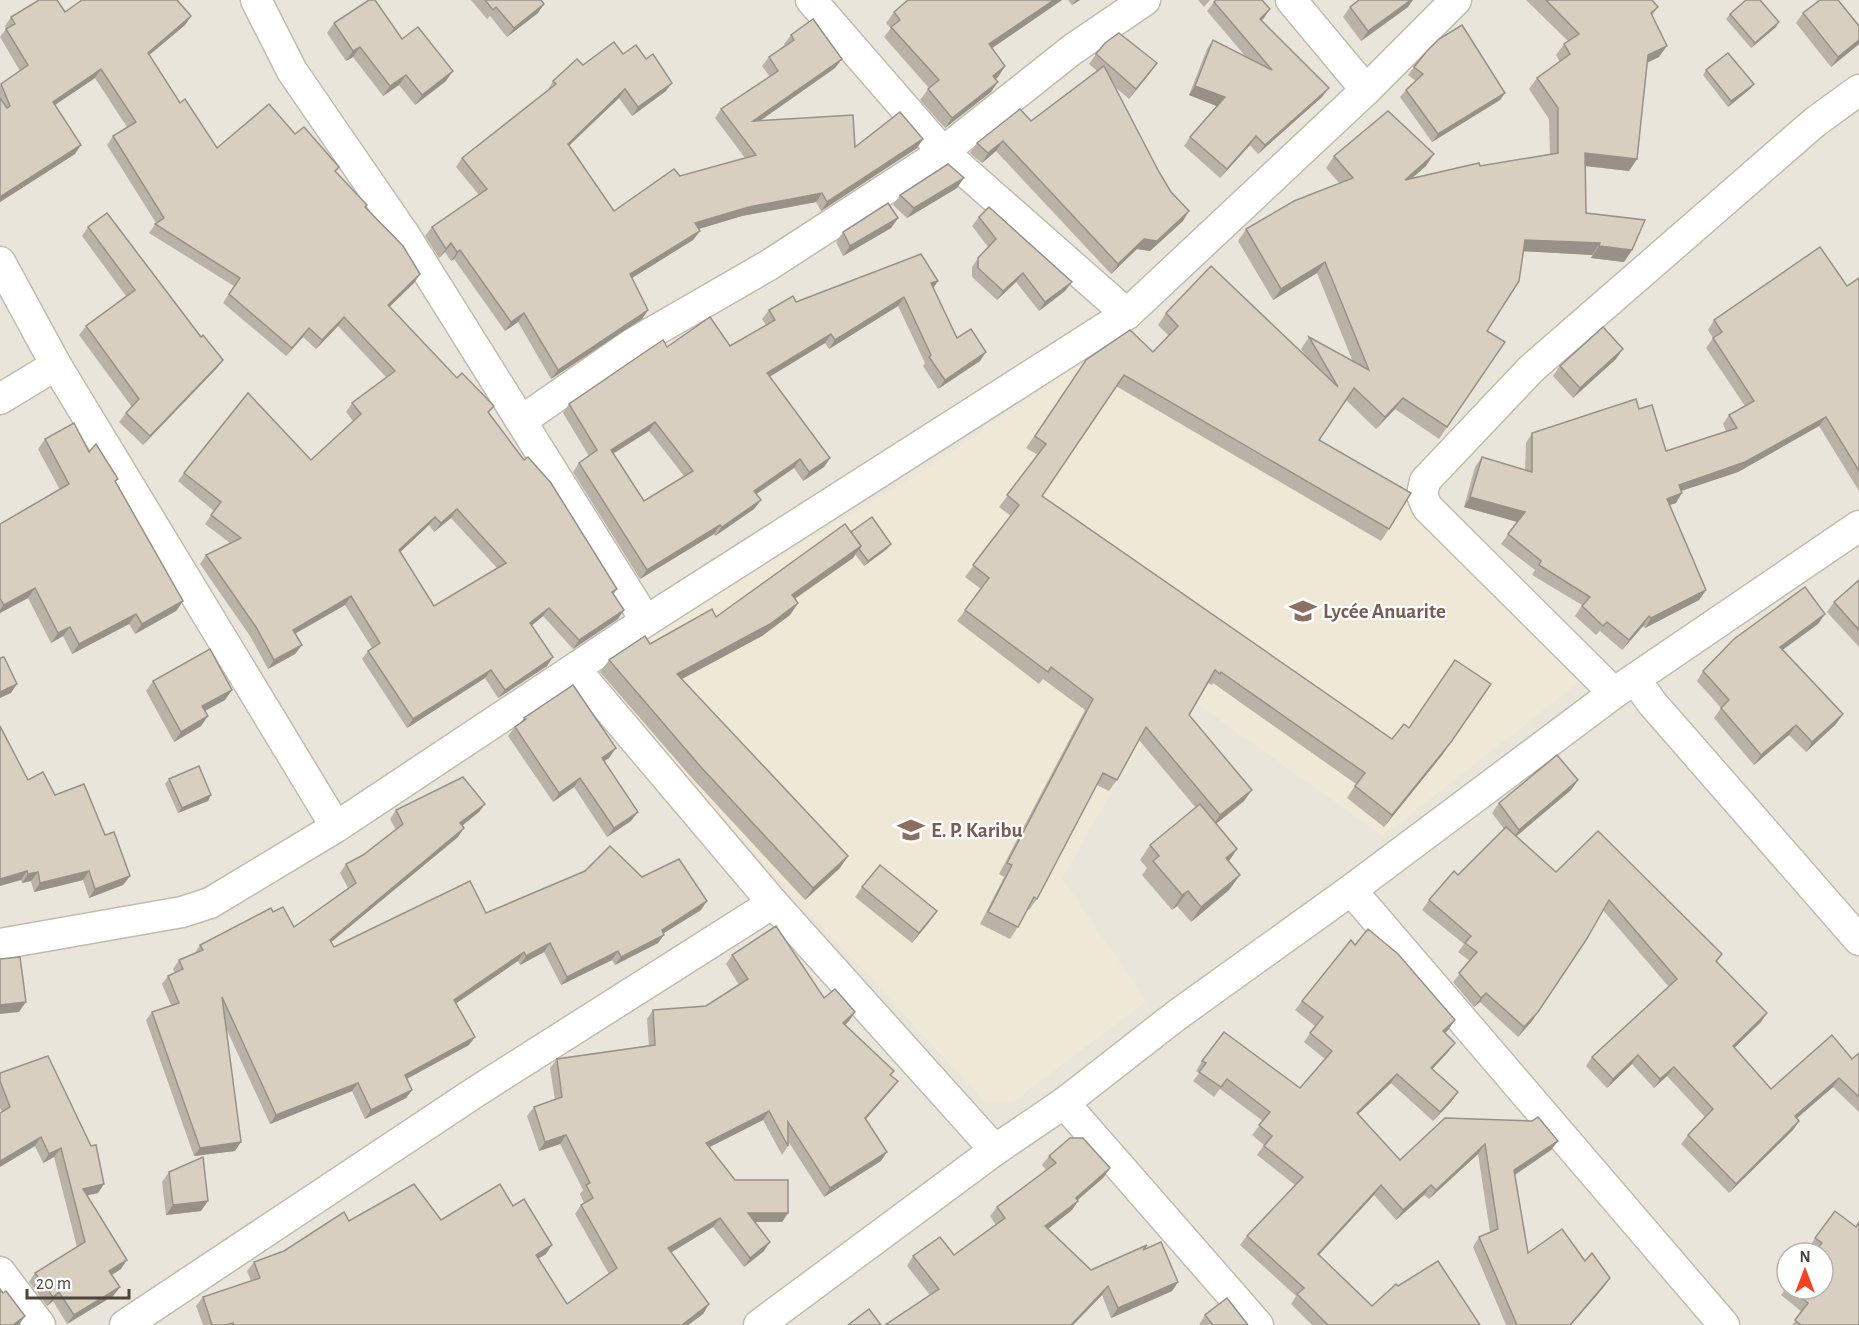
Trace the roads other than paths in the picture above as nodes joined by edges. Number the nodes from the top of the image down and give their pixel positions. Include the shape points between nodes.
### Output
1 (256, 0) edge
2 (811, 0) edge
3 (1145, 0) edge
4 (1291, 0) edge
5 (1456, 0) edge
6 (1366, 90) junction
7 (1859, 90) edge
8 (943, 152) junction
9 (0, 262) edge
10 (1127, 314) junction
11 (56, 365) junction
12 (0, 399) edge
13 (521, 421) junction
14 (1859, 526) edge
15 (646, 621) junction
16 (575, 669) junction
17 (1625, 686) junction
18 (336, 828) junction
19 (1351, 890) junction
20 (773, 903) junction
21 (1859, 940) edge
22 (0, 944) edge
23 (1064, 1103) junction
24 (995, 1150) junction
25 (0, 1272) edge
26 (40, 1325) edge
27 (125, 1325) edge
28 (759, 1325) edge
29 (1258, 1325) edge
30 (1724, 1325) edge

1 - 13 street via 292,71 405,234
2 - 8 street
3 - 8 street via 1073,49
4 - 6 street
5 - 6 street
6 - 10 street
7 - 17 street via 1815,122 1531,369 1425,481 1422,495 1427,507
8 - 10 street
8 - 13 street via 769,265 632,344
9 - 11 street
10 - 15 street
11 - 12 street
11 - 18 street
13 - 15 street
14 - 17 street
15 - 16 street
16 - 18 street
16 - 20 street
17 - 19 street
17 - 21 street via 1652,703
18 - 22 street via 210,903 182,912
19 - 23 street via 1177,1015
19 - 30 street
20 - 24 street
20 - 27 street via 477,1091
23 - 24 street
23 - 29 street
24 - 28 street
25 - 26 street

